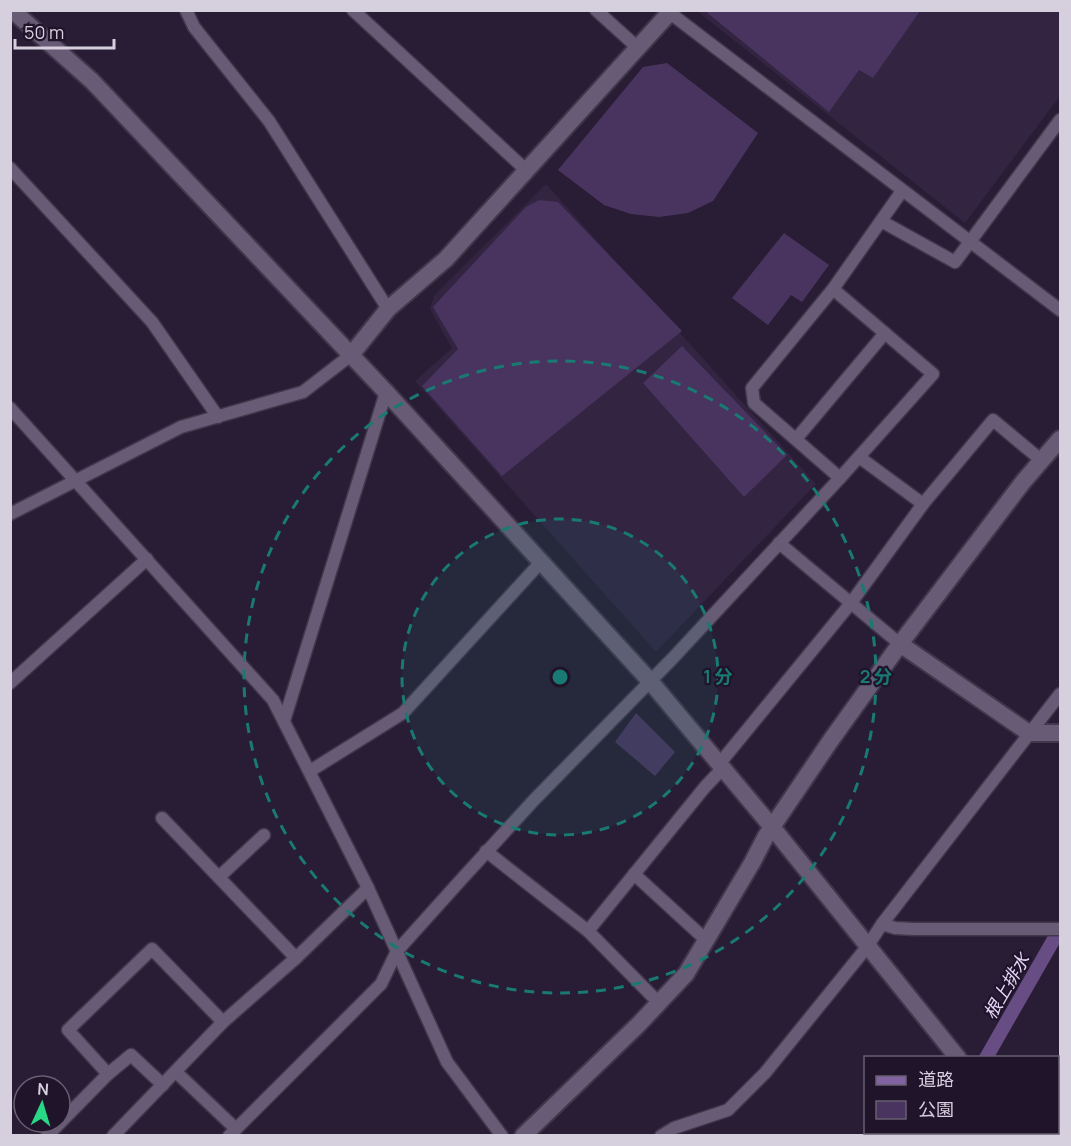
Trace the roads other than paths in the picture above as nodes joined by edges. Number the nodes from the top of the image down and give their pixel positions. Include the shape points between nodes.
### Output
1 (12, 10) edge
2 (186, 10) edge
3 (353, 10) edge
4 (596, 10) edge
5 (671, 12) edge
6 (638, 48) junction
7 (1060, 120) edge
8 (10, 168) edge
9 (526, 170) junction
10 (902, 191) junction
11 (881, 221) junction
12 (969, 242) junction
13 (833, 289) junction
14 (388, 309) junction
15 (1060, 310) edge
16 (885, 333) junction
17 (351, 355) junction
18 (387, 392) junction
19 (10, 408) edge
20 (218, 417) junction
21 (1060, 439) edge
22 (796, 440) junction
23 (859, 457) junction
24 (1041, 460) junction
25 (840, 478) junction
26 (78, 481) junction
27 (923, 504) junction
28 (10, 514) edge
29 (779, 543) junction
30 (147, 559) junction
31 (541, 562) junction
32 (851, 603) junction
33 (900, 644) junction
34 (650, 681) junction
35 (10, 683) edge
36 (1060, 694) edge
37 (284, 721) junction
38 (1029, 733) junction
39 (1060, 733) edge
40 (722, 766) junction
41 (310, 771) junction
42 (162, 818) dead end
43 (772, 827) junction
44 (264, 835) dead end
45 (486, 851) junction
46 (634, 874) junction
47 (219, 877) junction
48 (368, 888) junction
49 (882, 924) junction
50 (1060, 929) edge
51 (588, 931) junction
52 (706, 940) junction
53 (867, 947) junction
54 (397, 951) junction
55 (296, 958) junction
56 (659, 1003) junction
57 (223, 1022) junction
58 (956, 1056) edge
59 (176, 1072) junction
60 (108, 1074) junction
61 (163, 1085) junction
62 (233, 1132) edge
63 (47, 1136) edge
64 (113, 1136) edge
65 (502, 1136) edge
66 (523, 1136) edge
67 (661, 1136) edge

1 - 17 street via 92,81
2 - 14 street via 194,27 268,121
3 - 9 street
4 - 6 street
5 - 6 street
5 - 10 street
6 - 9 street
7 - 12 street
8 - 20 street via 152,322
9 - 14 street via 446,259
10 - 11 street
10 - 12 street
11 - 12 street via 955,262
11 - 13 street
12 - 15 street
13 - 16 street
13 - 22 street via 752,388 754,402
14 - 17 street
16 - 22 street
16 - 23 street via 933,374
17 - 18 street
17 - 20 street via 303,392
18 - 31 street
18 - 37 street
19 - 26 street
20 - 26 street via 181,428
21 - 24 street
22 - 25 street
23 - 25 street
23 - 27 street
24 - 27 street via 993,420
24 - 33 street
25 - 29 street
26 - 28 street
26 - 30 street
27 - 32 street
29 - 32 street
29 - 34 street
30 - 35 street
30 - 37 street via 273,700
31 - 34 street
31 - 41 street via 403,713
32 - 33 street
32 - 40 street
33 - 38 street
33 - 43 street
34 - 40 street
34 - 45 street
36 - 38 street
37 - 41 street
38 - 39 street
38 - 49 street
40 - 43 street
40 - 46 street
41 - 48 street
42 - 47 street
43 - 52 street
43 - 53 street
44 - 47 street
45 - 51 street
45 - 54 street
46 - 51 street
46 - 52 street
47 - 55 street
48 - 54 street
48 - 55 street
49 - 50 street via 914,929
49 - 53 street
51 - 56 street
52 - 56 street via 686,974
53 - 58 street
53 - 67 street via 765,1073 728,1110
54 - 62 street via 381,984
54 - 65 street via 447,1062
55 - 57 street
56 - 66 street
57 - 59 street
57 - 60 street via 152,949 68,1030
59 - 61 street
59 - 62 street
60 - 61 street via 131,1054
60 - 63 street
61 - 64 street

